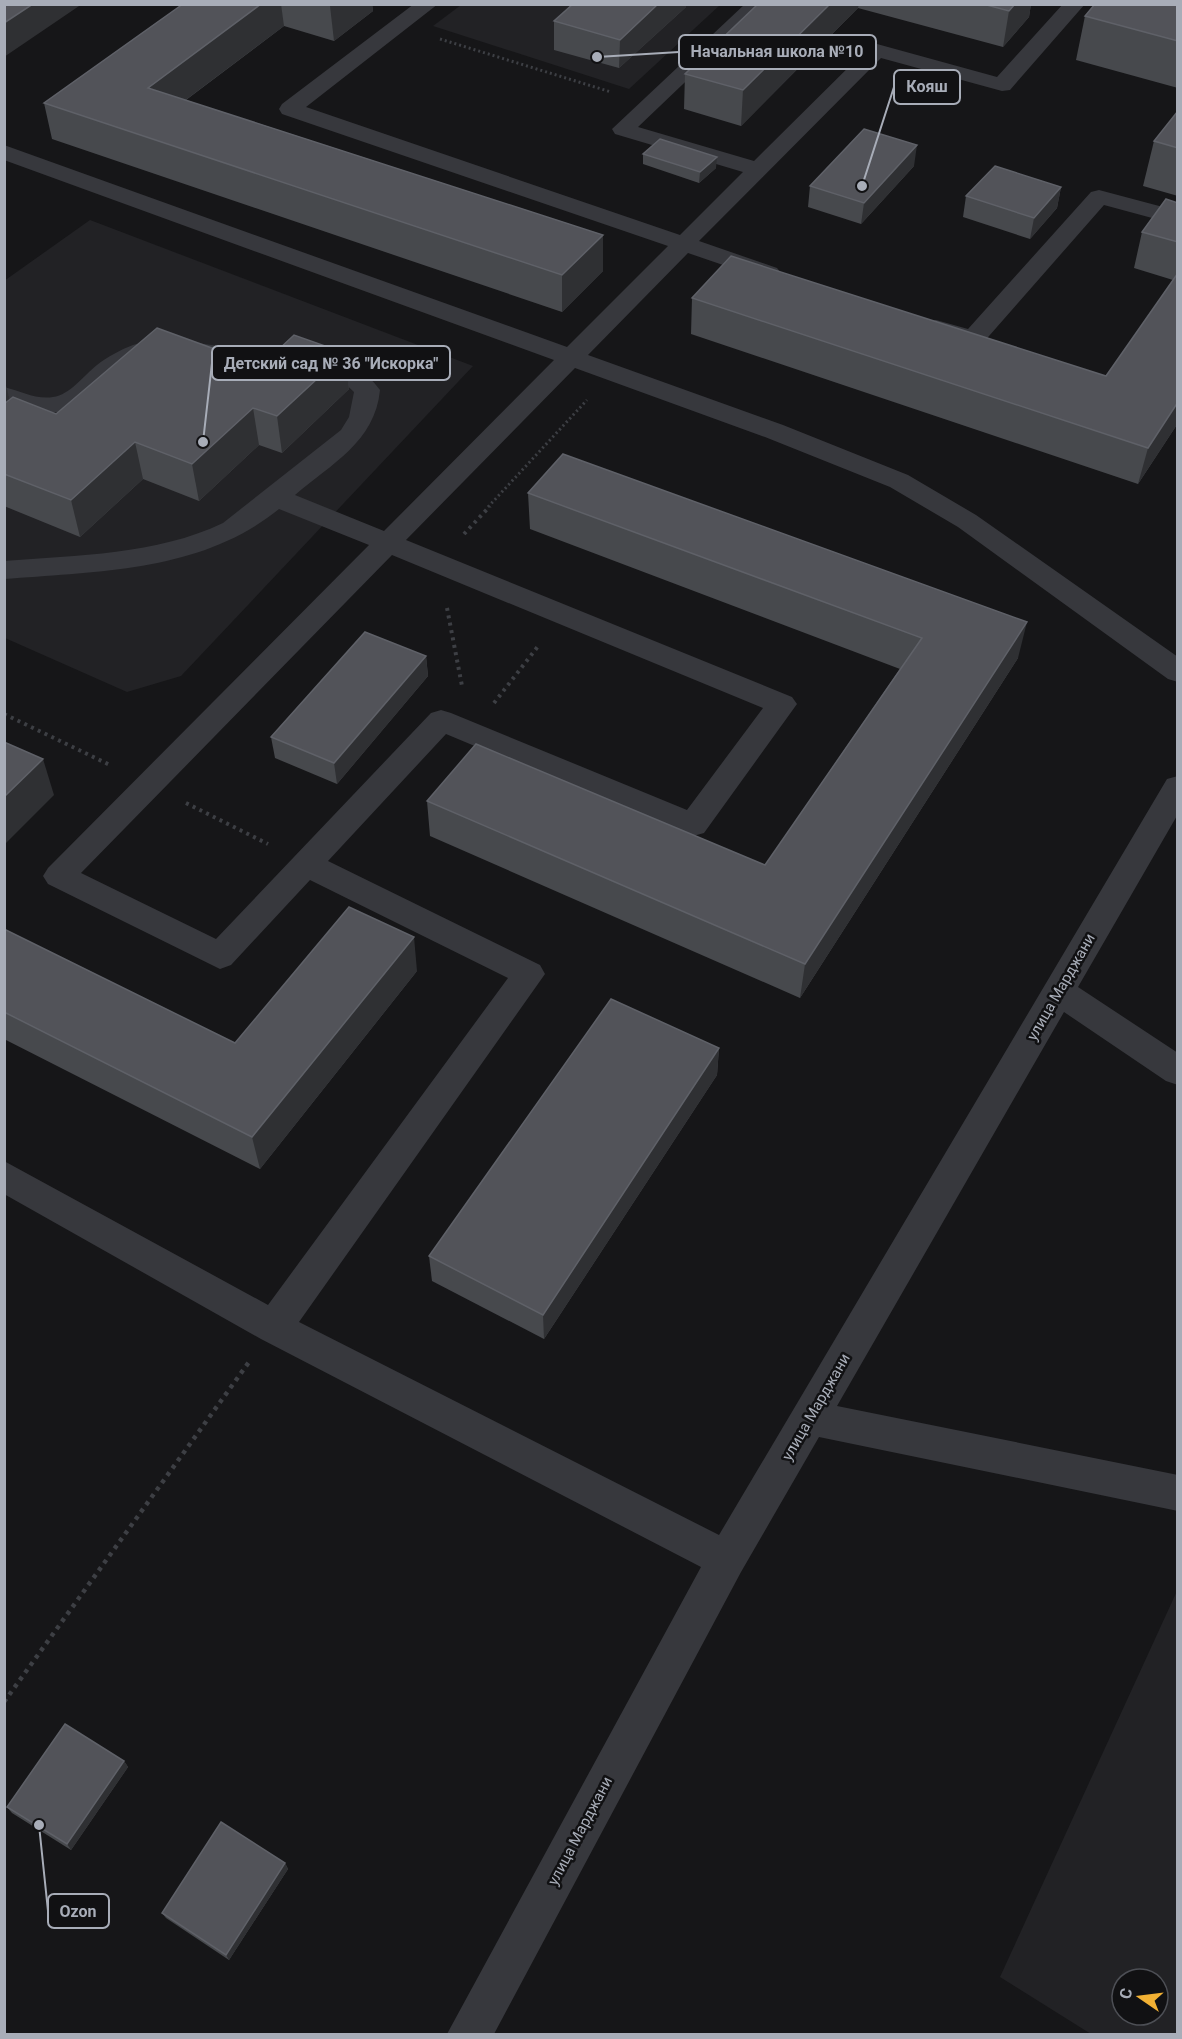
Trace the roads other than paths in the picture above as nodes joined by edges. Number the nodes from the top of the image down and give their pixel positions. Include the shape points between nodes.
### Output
1 (428, 4) edge
2 (757, 4) edge
3 (1075, 4) edge
4 (4, 152) edge
5 (757, 170) junction
6 (1178, 218) edge
7 (682, 245) junction
8 (786, 279) edge
9 (918, 321) edge
10 (570, 357) junction
11 (4, 395) edge
12 (274, 497) junction
13 (387, 542) junction
14 (4, 570) edge
15 (1178, 672) edge
16 (1178, 787) edge
17 (306, 864) junction
18 (1058, 991) junction
19 (1178, 1071) edge
20 (4, 1176) edge
21 (274, 1327) junction
22 (810, 1418) junction
23 (1178, 1493) edge
24 (727, 1559) junction
25 (470, 2034) edge

1 - 7 street via 290,109
2 - 5 street via 623,129
3 - 5 street via 1002,85 877,50
4 - 10 street
5 - 7 street
6 - 9 street via 1099,197 973,339
7 - 8 street
7 - 10 street
10 - 13 street
10 - 15 street via 774,430 899,481 967,521
11 - 12 street via 44,408 62,405 118,360 159,347 235,355 297,356 354,376 367,390 367,408 354,434
12 - 13 street
12 - 14 street via 232,530 197,546
13 - 17 street via 59,876 220,956
13 - 17 street via 782,704 693,825 441,720
16 - 18 street, улица Марджани
17 - 21 street via 529,974
18 - 19 street
18 - 22 street, улица Марджани
20 - 21 street
21 - 24 street
22 - 23 street
22 - 24 street, улица Марджани
24 - 25 street, улица Марджани

